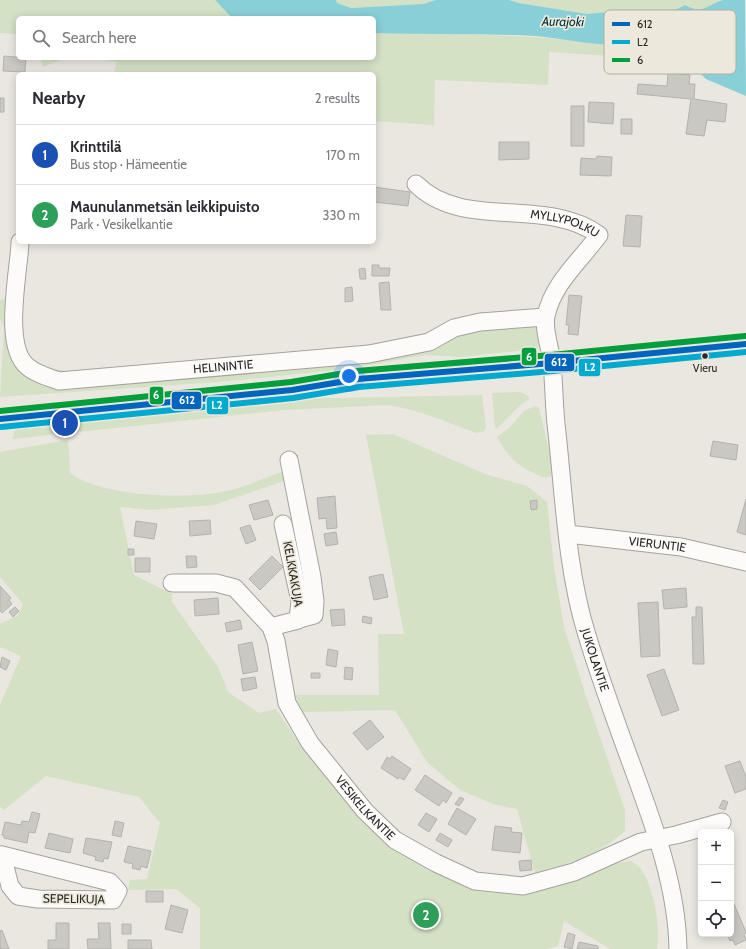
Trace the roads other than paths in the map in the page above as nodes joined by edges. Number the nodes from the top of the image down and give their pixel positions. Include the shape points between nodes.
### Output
1 (416, 184) dead end
2 (20, 244) edge
3 (6, 309) edge
4 (545, 317) junction
5 (746, 344) edge
6 (746, 354) edge
7 (552, 369) junction
8 (0, 418) edge
9 (289, 460) dead end
10 (283, 524) dead end
11 (568, 534) junction
12 (746, 562) edge
13 (172, 583) dead end
14 (299, 620) junction
15 (271, 627) junction
16 (722, 822) dead end
17 (658, 837) junction
18 (1, 855) edge
19 (678, 949) edge

1 - 4 street, MYLLYPOLKU via 436,200 454,207 564,218 586,226 599,236 554,292
2 - 3 street, HELININTIE
3 - 4 street, HELININTIE via 17,353 27,367 59,381 369,354 429,342 454,328 480,322
4 - 7 street, MYLLYPOLKU
5 - 7 highway
6 - 7 highway
7 - 8 highway via 358,379 292,390
7 - 11 street, JUKOLANTIE
9 - 14 street via 315,602 314,615
10 - 14 street, KELKKAKUJA via 300,601
11 - 12 street, VIERUNTIE via 681,546
11 - 17 street, JUKOLANTIE via 575,585 586,631
13 - 15 street, VESIKELKANTIE via 216,583 235,588
14 - 15 street, KELKKAKUJA
15 - 17 street, VESIKELKANTIE via 276,641 287,703 310,743 365,811 395,840 436,863 475,881 523,886 574,872
16 - 17 street, VESIKELKANTIE via 676,835
17 - 19 street, JUKOLANTIE via 671,894
18 - 18 street, SEPELIKUJA via 110,882 118,890 113,900 38,899 18,896 10,886

